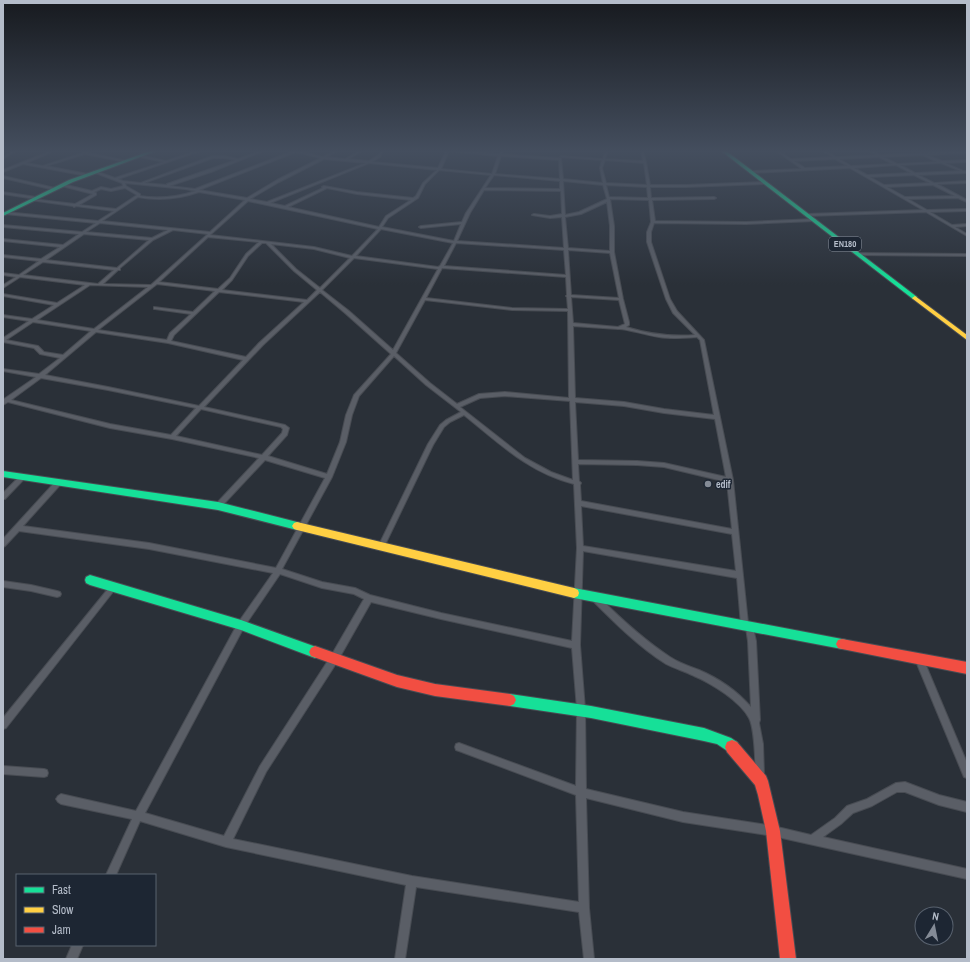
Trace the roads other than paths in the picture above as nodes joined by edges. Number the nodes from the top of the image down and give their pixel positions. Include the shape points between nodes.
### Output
1 (13, 195) edge
2 (43, 195) edge
3 (93, 195) edge
4 (189, 195) edge
5 (201, 195) edge
6 (220, 195) edge
7 (254, 195) edge
8 (287, 195) edge
9 (310, 195) edge
10 (375, 195) edge
11 (418, 195) edge
12 (481, 195) edge
13 (562, 195) edge
14 (607, 195) edge
15 (650, 195) edge
16 (780, 195) edge
17 (898, 195) edge
18 (955, 195) edge
19 (137, 196) joint
20 (185, 197) junction
21 (959, 197) junction
22 (967, 197) edge
23 (714, 198) dead end
24 (903, 198) junction
25 (34, 199) junction
26 (248, 199) junction
27 (414, 199) junction
28 (608, 199) junction
29 (650, 199) junction
30 (967, 201) edge
31 (267, 203) junction
32 (74, 206) junction
33 (285, 207) junction
34 (117, 210) junction
35 (967, 210) edge
36 (928, 212) junction
37 (5, 213) edge
38 (534, 215) dead end
39 (563, 215) junction
40 (810, 218) junction
41 (100, 222) junction
42 (653, 222) junction
43 (464, 223) junction
44 (967, 225) edge
45 (3, 226) edge
46 (950, 226) junction
47 (421, 227) dead end
48 (380, 228) junction
49 (171, 230) junction
50 (84, 233) junction
51 (209, 234) junction
52 (967, 236) edge
53 (152, 239) junction
54 (3, 240) edge
55 (261, 242) junction
56 (267, 242) junction
57 (455, 242) junction
58 (64, 246) junction
59 (566, 249) junction
60 (612, 252) junction
61 (858, 254) junction
62 (967, 255) edge
63 (3, 256) edge
64 (353, 257) junction
65 (43, 260) junction
66 (440, 268) junction
67 (119, 269) junction
68 (3, 274) edge
69 (20, 276) junction
70 (567, 276) junction
71 (156, 283) junction
72 (88, 284) junction
73 (98, 286) junction
74 (152, 286) junction
75 (3, 287) edge
76 (219, 290) junction
77 (320, 290) junction
78 (3, 295) edge
79 (568, 296) junction
80 (424, 299) junction
81 (621, 299) junction
82 (307, 301) junction
83 (58, 304) junction
84 (155, 308) dead end
85 (570, 310) junction
86 (194, 313) junction
87 (3, 316) edge
88 (32, 321) junction
89 (571, 324) junction
90 (622, 327) junction
91 (94, 331) junction
92 (698, 336) junction
93 (967, 338) edge
94 (5, 341) edge
95 (168, 342) junction
96 (3, 345) edge
97 (392, 354) junction
98 (64, 357) junction
99 (247, 359) junction
100 (3, 370) edge
101 (41, 376) junction
102 (572, 399) junction
103 (4, 401) edge
104 (200, 407) junction
105 (456, 407) junction
106 (464, 413) junction
107 (716, 417) junction
108 (172, 437) junction
109 (263, 457) junction
110 (576, 462) junction
111 (3, 474) edge
112 (23, 477) junction
113 (329, 477) junction
114 (730, 480) junction
115 (58, 483) junction
116 (578, 483) junction
117 (3, 497) edge
118 (578, 503) junction
119 (218, 506) junction
120 (302, 527) junction
121 (18, 528) junction
122 (735, 532) junction
123 (3, 544) edge
124 (382, 547) junction
125 (580, 548) junction
126 (278, 571) junction
127 (739, 576) junction
128 (90, 580) dead end
129 (3, 584) edge
130 (114, 586) junction
131 (57, 594) dead end
132 (578, 594) junction
133 (369, 598) junction
134 (595, 598) junction
135 (241, 625) junction
136 (747, 625) junction
137 (576, 645) junction
138 (334, 659) junction
139 (919, 659) junction
140 (967, 668) edge
141 (582, 709) junction
142 (3, 725) edge
143 (756, 725) junction
144 (459, 747) dead end
145 (3, 770) edge
146 (44, 774) dead end
147 (967, 774) edge
148 (761, 781) junction
149 (581, 792) junction
150 (61, 799) dead end
151 (967, 807) edge
152 (138, 816) junction
153 (773, 831) junction
154 (811, 840) junction
155 (226, 842) junction
156 (111, 874) edge
157 (967, 874) edge
158 (412, 881) junction
159 (584, 908) junction
160 (78, 946) edge
161 (71, 959) edge
162 (400, 959) edge
163 (589, 959) edge
164 (788, 959) edge

1 - 25 street
2 - 25 street
3 - 32 street
4 - 20 street
5 - 20 street
6 - 26 street
7 - 26 street
8 - 31 street
9 - 33 street
10 - 27 street
11 - 27 street
12 - 43 street
13 - 39 street
14 - 28 street
15 - 29 street
16 - 40 street, EN180
17 - 24 street
18 - 21 street
19 - 20 street via 155,199
19 - 34 street
21 - 22 street
21 - 24 street
21 - 30 street
23 - 29 street
24 - 36 street
25 - 32 street
25 - 37 street
26 - 31 street
26 - 51 street
27 - 48 street via 387,217
28 - 29 street
28 - 39 street via 580,213
28 - 60 street
29 - 42 street
31 - 33 street
32 - 34 street
33 - 48 street
34 - 41 street
35 - 36 street
36 - 40 street via 880,212
36 - 46 street
37 - 41 street
38 - 39 street
39 - 59 street
40 - 42 street via 746,223
40 - 61 street, EN180
41 - 49 street
41 - 50 street
42 - 92 street via 649,242 668,299 676,315
43 - 47 street
43 - 57 street
44 - 46 street
45 - 50 street
46 - 52 street
48 - 57 street
48 - 64 street
49 - 51 street
49 - 53 street
50 - 53 street
50 - 58 street
51 - 55 street
51 - 71 street
53 - 67 street
54 - 58 street
55 - 56 street
55 - 76 street
56 - 64 street via 319,248
56 - 77 street
57 - 59 street
57 - 66 street
58 - 65 street
59 - 60 street
59 - 70 street
60 - 81 street
61 - 62 street
61 - 93 street, EN180
63 - 65 street
64 - 66 street
64 - 77 street
65 - 67 street
65 - 69 street
66 - 70 street
66 - 80 street
67 - 73 street
68 - 69 street
69 - 72 street
69 - 75 street
70 - 79 street
71 - 74 street
71 - 76 street
72 - 73 street
72 - 83 street
73 - 74 street
74 - 91 street
76 - 82 street
76 - 86 street
77 - 82 street
77 - 97 street
78 - 83 street
79 - 81 street
79 - 85 street
80 - 85 street via 512,309
80 - 97 street
81 - 90 street via 628,322
82 - 99 street
83 - 88 street
84 - 86 street
85 - 89 street
86 - 95 street via 172,334
87 - 88 street
88 - 91 street
88 - 94 street
89 - 90 street
89 - 102 street
90 - 92 street via 662,338
91 - 95 street
91 - 98 street
92 - 107 street via 702,340
94 - 96 street
94 - 98 street via 36,347 42,354
95 - 99 street
97 - 105 street
97 - 113 street via 357,395
98 - 101 street
99 - 104 street
100 - 101 street
101 - 103 street
101 - 104 street
102 - 105 street via 505,394 478,396
102 - 107 street
102 - 110 street
103 - 108 street via 110,426
104 - 108 street
104 - 109 street via 286,428 286,434
105 - 106 street
106 - 116 street via 539,470 556,478
106 - 124 street via 442,426 430,445
107 - 114 street
108 - 109 street
109 - 113 street
109 - 119 street
110 - 114 street via 664,465
110 - 116 street
111 - 112 street
112 - 115 street
112 - 117 street
113 - 120 street
114 - 122 street
115 - 119 street
115 - 121 street
116 - 118 street
118 - 122 street
118 - 125 street
119 - 120 street
120 - 124 street
120 - 126 street
121 - 123 street
121 - 126 street via 149,546
122 - 127 street
124 - 132 street
125 - 127 street
125 - 132 street
126 - 133 street via 322,585 355,591
126 - 135 street
127 - 136 street
128 - 130 street
129 - 131 street
130 - 135 street
130 - 142 street
132 - 134 street
132 - 137 street
133 - 137 street
133 - 138 street
134 - 136 street
134 - 143 street via 669,661 699,674 736,698 753,716
135 - 138 street
135 - 152 street
136 - 139 street
136 - 143 street via 752,640
137 - 141 street
138 - 141 street via 397,681 435,690
138 - 155 street via 263,769
139 - 140 street
139 - 147 street
141 - 148 street via 714,737 730,745
141 - 149 street
143 - 148 street
144 - 149 street
145 - 146 street
148 - 153 street
149 - 153 street via 683,817
149 - 159 street
150 - 152 street
151 - 154 street via 905,787 896,788 869,803 850,809
152 - 155 street
152 - 156 street
153 - 154 street
153 - 164 street
154 - 157 street
155 - 158 street
158 - 159 street
158 - 162 street
159 - 163 street
160 - 161 street

